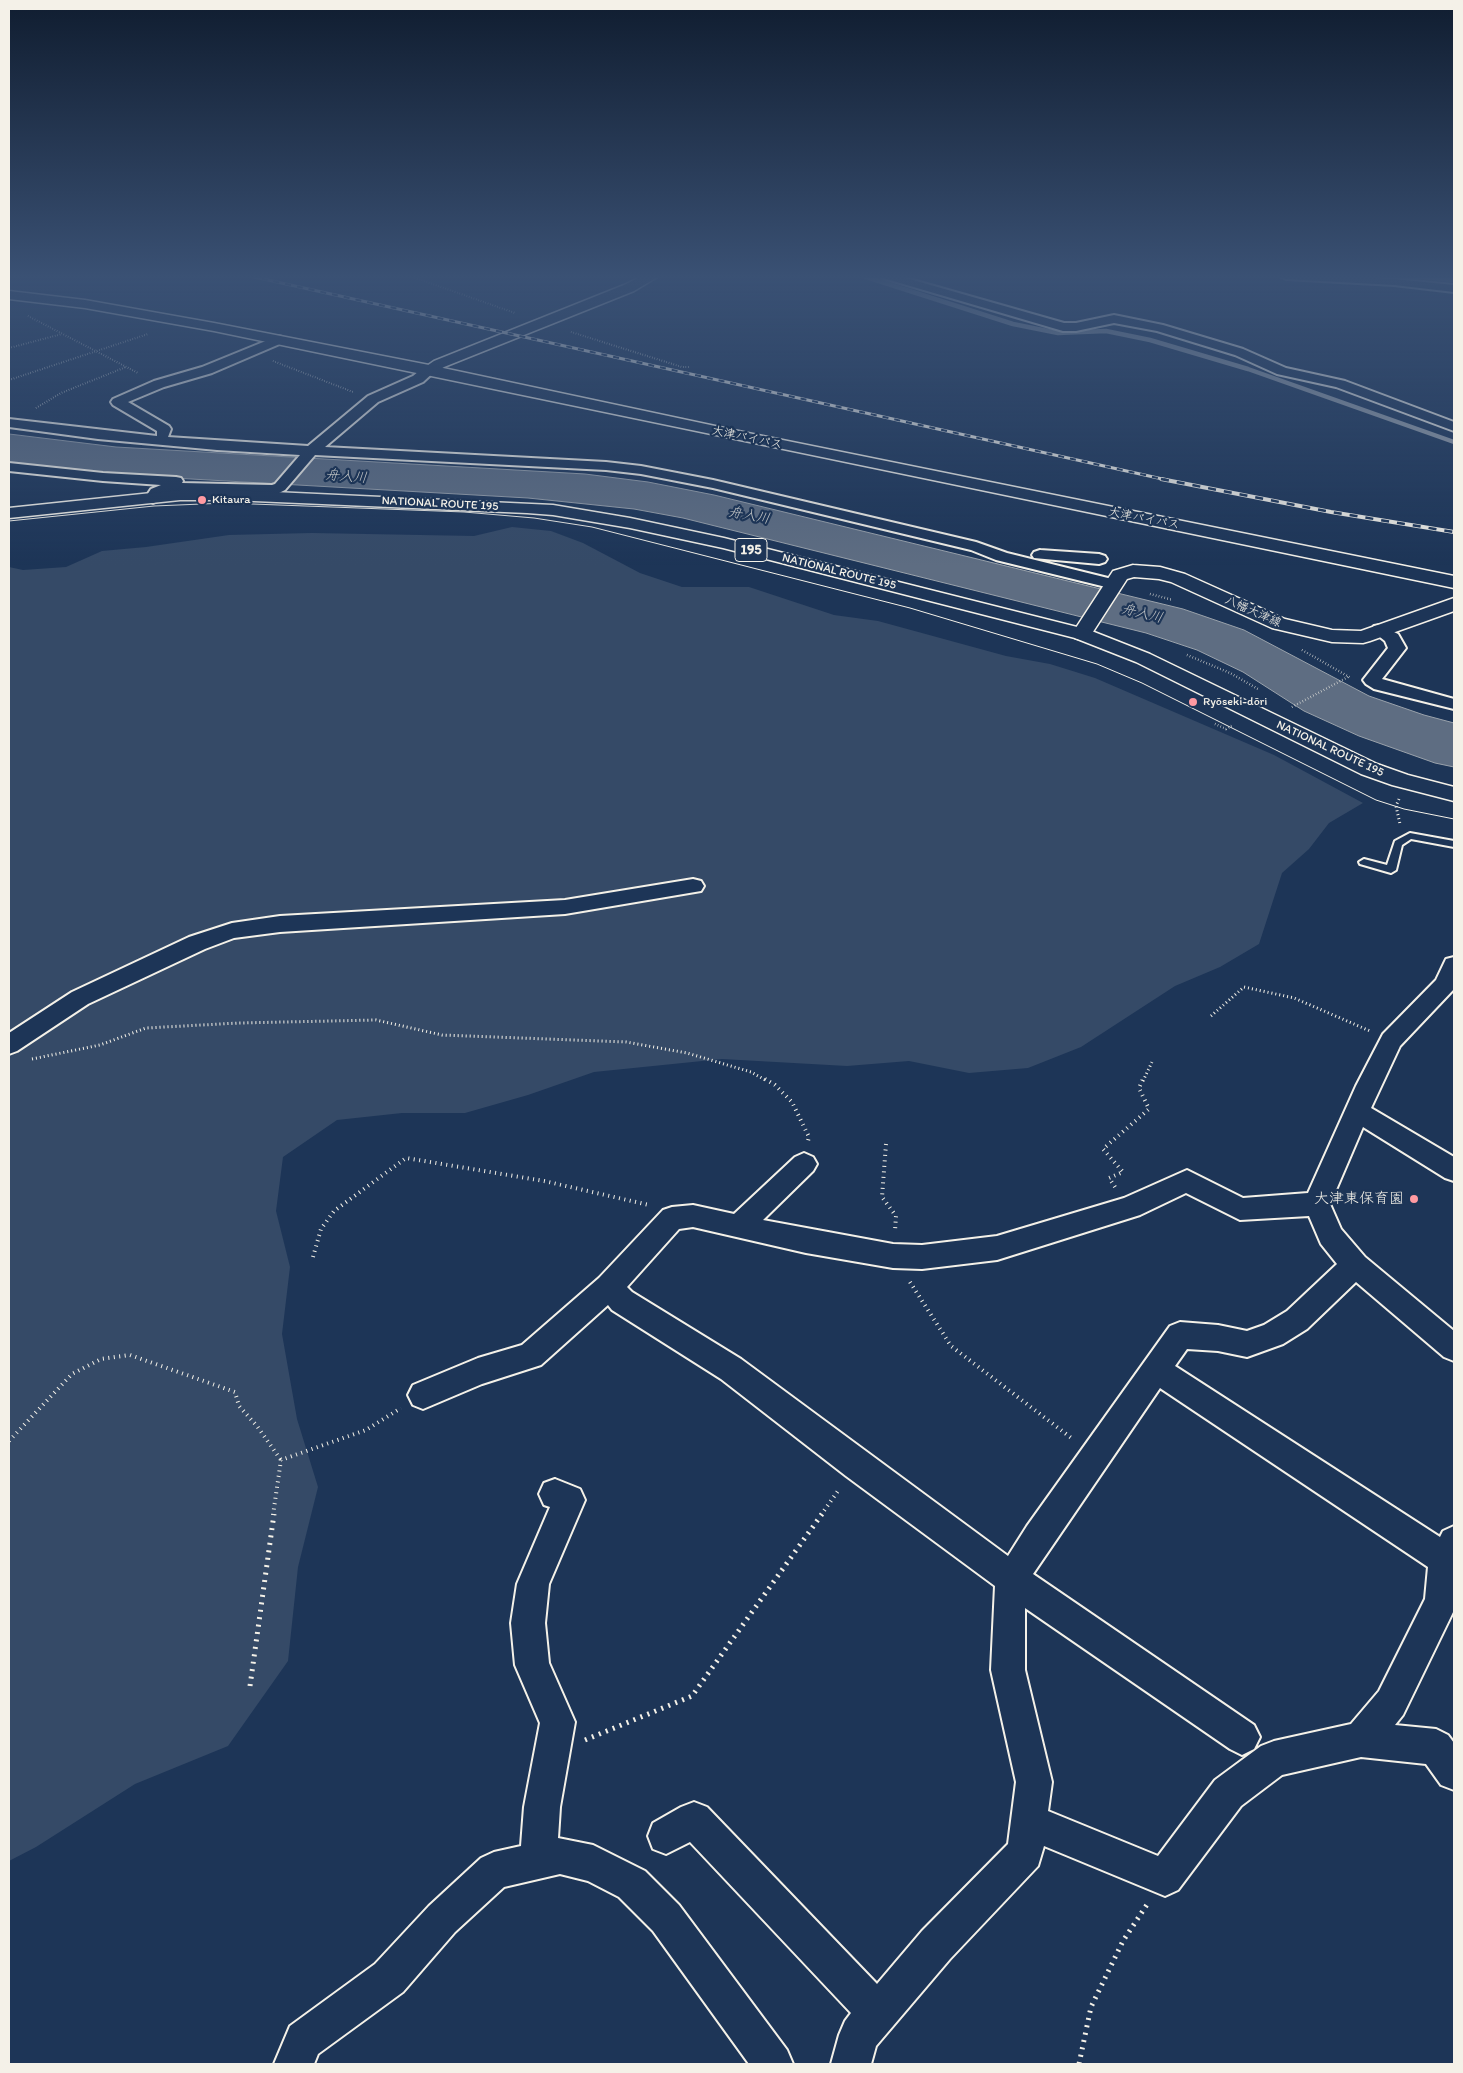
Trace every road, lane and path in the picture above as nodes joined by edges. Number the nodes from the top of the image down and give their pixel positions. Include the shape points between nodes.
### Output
1 (32, 373) edge
2 (112, 373) edge
3 (137, 373) edge
4 (198, 373) edge
5 (306, 373) edge
6 (426, 373) edge
7 (442, 373) edge
8 (1290, 373) edge
9 (9, 380) edge
10 (159, 384) junction
11 (371, 401) junction
12 (9, 423) edge
13 (1454, 427) edge
14 (163, 435) junction
15 (113, 436) junction
16 (309, 453) junction
17 (9, 467) edge
18 (282, 486) junction
19 (153, 498) junction
20 (9, 513) edge
21 (976, 547) junction
22 (1099, 560) dead end
23 (1454, 582) edge
24 (1113, 586) junction
25 (1454, 604) edge
26 (1087, 628) junction
27 (1380, 630) junction
28 (1348, 676) dead end
29 (1454, 704) edge
30 (1293, 706) dead end
31 (1403, 794) dead end
32 (1454, 794) edge
33 (1405, 839) junction
34 (1454, 844) edge
35 (1364, 862) dead end
36 (693, 886) dead end
37 (1454, 966) edge
38 (1211, 1016) dead end
39 (1391, 1040) junction
40 (9, 1045) edge
41 (28, 1060) dead end
42 (1152, 1062) dead end
43 (1358, 1112) junction
44 (886, 1144) dead end
45 (804, 1164) joint
46 (1454, 1170) edge
47 (1317, 1204) junction
48 (1130, 1208) junction
49 (693, 1216) junction
50 (738, 1227) junction
51 (893, 1256) junction
52 (314, 1257) dead end
53 (1355, 1265) junction
54 (608, 1287) junction
55 (1454, 1348) edge
56 (1157, 1370) junction
57 (423, 1395) joint
58 (9, 1442) edge
59 (1095, 1457) junction
60 (281, 1460) junction
61 (857, 1465) junction
62 (555, 1494) dead end
63 (1450, 1551) edge
64 (1012, 1579) junction
65 (250, 1686) dead end
66 (1242, 1737) dead end
67 (1361, 1739) junction
68 (552, 1754) junction
69 (1454, 1772) edge
70 (1029, 1820) junction
71 (666, 1836) dead end
72 (538, 1861) junction
73 (1165, 1877) junction
74 (878, 2013) junction
75 (294, 2064) edge
76 (773, 2064) edge
77 (851, 2064) edge
78 (1080, 2064) edge

1 - 9 path
2 - 12 path via 61,393
3 - 10 path
4 - 10 street
5 - 11 path
6 - 11 street
7 - 23 main road, 大津バイパス
8 - 13 street via 1340,384
10 - 14 street via 118,402 164,429
11 - 14 street via 296,446
11 - 16 street
12 - 15 street
14 - 15 street
15 - 16 street
16 - 18 street
16 - 21 street via 641,470
17 - 18 street via 103,477
18 - 19 street via 274,490 168,487 156,492
19 - 20 main road, NATIONAL ROUTE 195 / 195
19 - 26 main road, NATIONAL ROUTE 195 / 195 via 244,496 553,510 724,543 922,592
21 - 22 street
21 - 24 street
24 - 26 main road, 八幡大津線
24 - 27 main road, 八幡大津線 via 1120,575 1134,571 1160,573 1279,624 1306,632 1363,637
25 - 27 main road, 八幡大津線
26 - 32 main road, NATIONAL ROUTE 195 / 195 via 1370,769
27 - 29 street via 1392,638 1397,648 1372,680 1380,685
28 - 30 path
31 - 33 path via 1396,806
33 - 34 lane via 1410,836
33 - 35 lane via 1398,843 1391,870
36 - 40 street via 565,907 280,924 232,931 197,943 80,998
37 - 39 street via 1445,985
38 - 39 path via 1244,987 1294,998
39 - 43 street
41 - 45 path via 100,1045 146,1028 239,1024 376,1020 442,1035 626,1042 688,1053 751,1072 774,1084 792,1102 809,1136
42 - 48 path via 1140,1088 1149,1108 1103,1149 1123,1172 1109,1178
43 - 46 street
43 - 47 street
44 - 51 path via 882,1198 896,1216
45 - 50 street
47 - 48 street via 1240,1209 1187,1181
47 - 53 street via 1331,1236
48 - 51 street via 997,1248
49 - 50 street
49 - 52 path via 544,1181 406,1158 334,1211 321,1229
49 - 54 street via 672,1218
50 - 51 street
51 - 59 path via 951,1346
53 - 55 street
53 - 56 street via 1297,1320 1273,1336 1247,1344 1218,1338 1180,1336
54 - 57 street via 531,1356 478,1372
54 - 61 street via 622,1301 731,1369
56 - 59 street
56 - 63 street
57 - 60 path via 366,1430
58 - 60 path via 72,1374 101,1359 130,1355 235,1392 240,1406
59 - 64 street
60 - 65 path
61 - 64 street
61 - 68 path via 692,1696
62 - 68 street via 569,1500 533,1584 528,1623 532,1665 558,1722
63 - 67 street via 1441,1602 1391,1703
64 - 66 street
64 - 70 street via 1008,1670 1034,1782
67 - 69 street via 1436,1747
67 - 73 street via 1274,1759 1228,1793
68 - 72 street via 542,1807
70 - 73 street
70 - 74 street via 1025,1852 936,1945
71 - 74 street via 694,1820
72 - 75 street via 494,1871 442,1919 389,1978 304,2040
72 - 76 street via 560,1856 592,1864 632,1884 666,1918
73 - 78 path via 1123,1941 1091,2007
74 - 77 street via 859,2035

